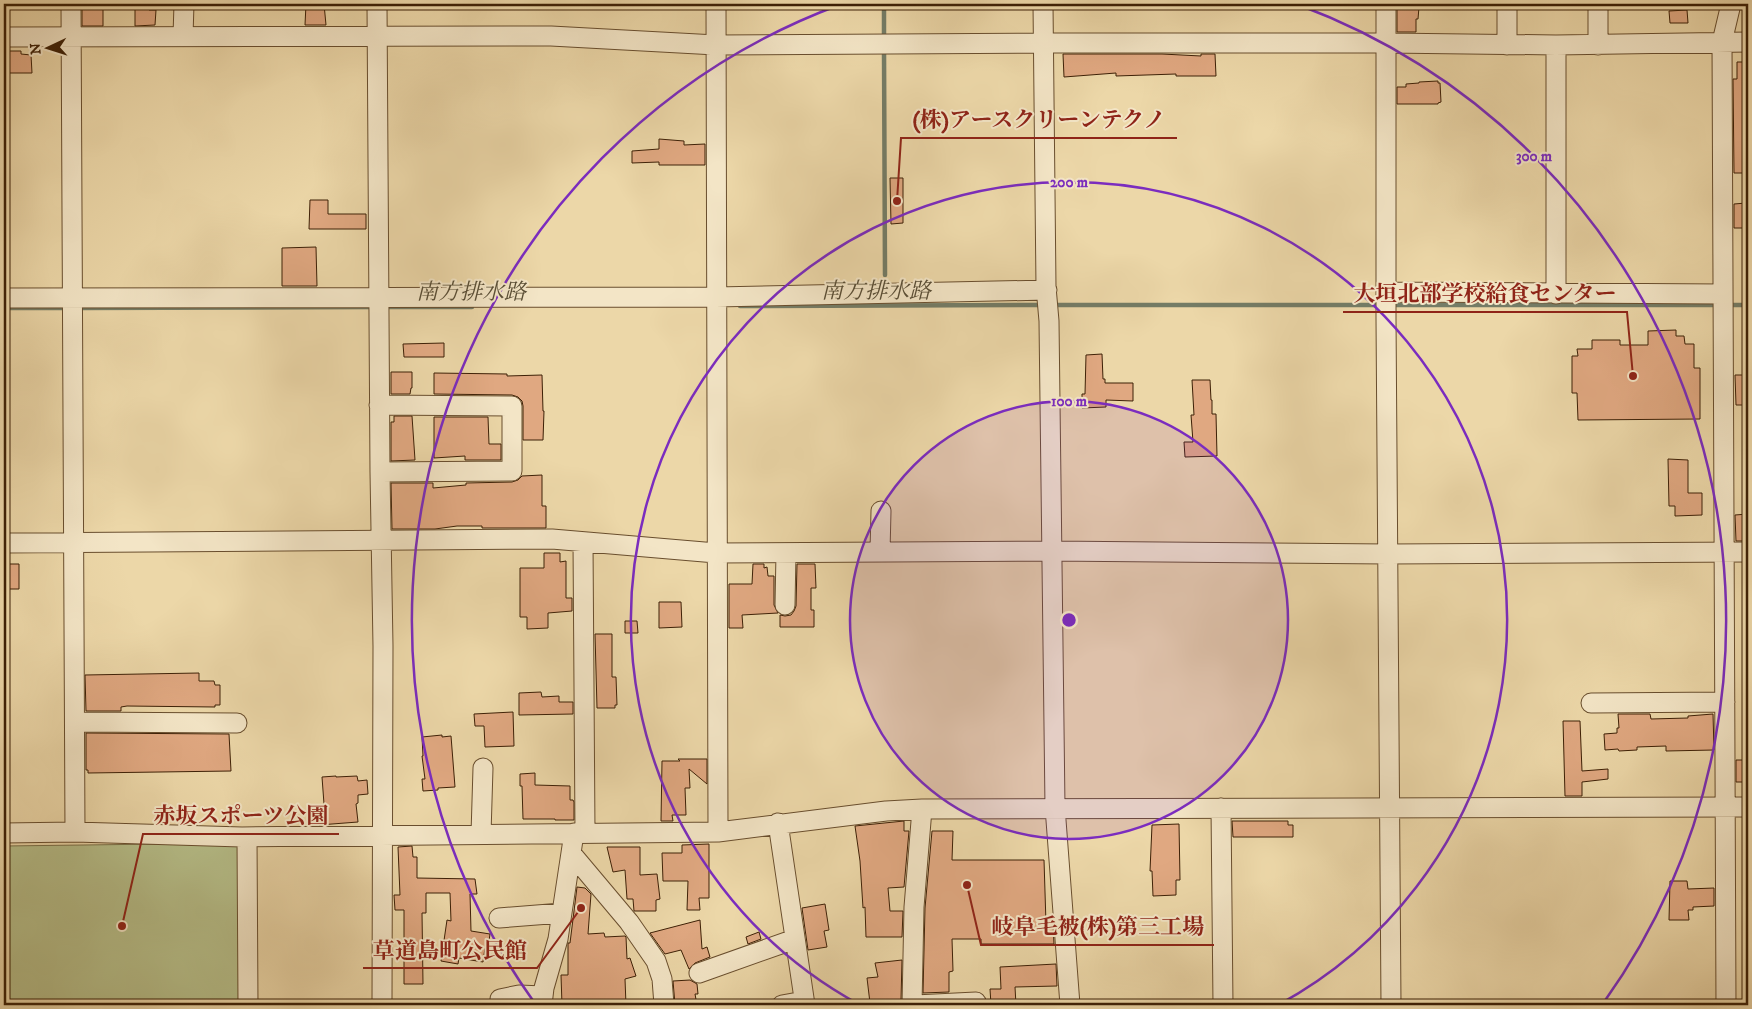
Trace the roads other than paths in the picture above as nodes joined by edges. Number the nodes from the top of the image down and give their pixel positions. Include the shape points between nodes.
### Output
1 (71, 4) edge
2 (184, 4) edge
3 (377, 4) edge
4 (716, 4) edge
5 (1043, 4) edge
6 (1386, 4) edge
7 (1506, 4) edge
8 (1598, 4) edge
9 (1731, 4) edge
10 (377, 35) junction
11 (71, 36) junction
12 (184, 36) junction
13 (4, 37) edge
14 (1722, 42) junction
15 (1748, 42) edge
16 (1042, 43) junction
17 (1387, 43) junction
18 (716, 45) junction
19 (1507, 45) junction
20 (1556, 45) junction
21 (1598, 45) junction
22 (1047, 293) junction
23 (1386, 294) junction
24 (1556, 294) junction
25 (1723, 295) junction
26 (4, 298) edge
27 (72, 298) junction
28 (378, 304) junction
29 (716, 304) junction
30 (379, 405) junction
31 (380, 472) junction
32 (882, 511) dead end
33 (381, 540) junction
34 (73, 542) junction
35 (583, 542) junction
36 (4, 543) edge
37 (880, 552) junction
38 (1050, 552) junction
39 (1725, 552) junction
40 (1748, 552) edge
41 (716, 553) junction
42 (786, 553) junction
43 (1388, 554) junction
44 (785, 605) dead end
45 (1725, 702) junction
46 (1591, 703) dead end
47 (75, 722) junction
48 (237, 722) dead end
49 (483, 768) dead end
50 (1390, 807) junction
51 (1726, 807) junction
52 (1748, 807) edge
53 (1055, 808) junction
54 (1221, 808) junction
55 (922, 809) junction
56 (778, 823) junction
57 (75, 832) junction
58 (718, 832) junction
59 (4, 833) edge
60 (580, 833) junction
61 (482, 834) junction
62 (382, 835) junction
63 (248, 837) junction
64 (571, 853) junction
65 (562, 913) junction
66 (499, 918) dead end
67 (795, 939) junction
68 (699, 973) dead end
69 (500, 999) dead end
70 (542, 1000) edge
71 (976, 1002) dead end
72 (804, 1003) edge
73 (248, 1005) edge
74 (382, 1005) edge
75 (664, 1005) edge
76 (782, 1005) edge
77 (914, 1005) edge
78 (1070, 1005) edge
79 (1223, 1005) edge
80 (1392, 1005) edge
81 (1726, 1005) edge

1 - 11 street
2 - 12 street
3 - 10 street
4 - 18 street
5 - 16 street
6 - 17 street
7 - 19 street
8 - 21 street
9 - 14 street
10 - 12 street
10 - 18 street via 550,36
10 - 28 street
11 - 12 street
11 - 13 street
11 - 27 street
14 - 15 street
14 - 21 street
14 - 25 street
16 - 17 street
16 - 18 street
16 - 22 street
17 - 19 street
17 - 23 street
18 - 29 street
19 - 20 street
20 - 21 street
20 - 24 street
22 - 29 street
22 - 38 street
23 - 24 street
23 - 43 street
24 - 25 street
25 - 39 street
26 - 27 street
27 - 28 street
27 - 34 street
28 - 29 street
28 - 30 street
29 - 41 street
30 - 31 street
30 - 31 street via 512,406 512,471
31 - 33 street
32 - 37 street
33 - 34 street
33 - 35 street via 552,539
33 - 62 street
34 - 36 street
34 - 47 street
35 - 41 street
35 - 60 street
37 - 38 street
37 - 42 street
38 - 43 street
38 - 53 street
39 - 40 street
39 - 43 street
39 - 45 street
41 - 42 street
41 - 58 street
42 - 44 street
43 - 50 street
45 - 46 street
45 - 51 street
47 - 48 street
47 - 57 street
49 - 61 street
50 - 51 street
50 - 54 street
50 - 80 street
51 - 52 street
51 - 81 street
53 - 54 street
53 - 55 street
53 - 78 street
54 - 79 street
55 - 56 street
55 - 77 street via 914,907
56 - 58 street
56 - 67 street
57 - 59 street
57 - 63 street
58 - 60 street
60 - 61 street
60 - 64 street
61 - 62 street
62 - 63 street
62 - 74 street
63 - 73 street
64 - 65 street
64 - 75 street via 629,922 656,961 662,979
65 - 66 street
65 - 70 street
67 - 68 street
67 - 72 street
69 - 70 street via 520,995
71 - 77 street
72 - 76 street

